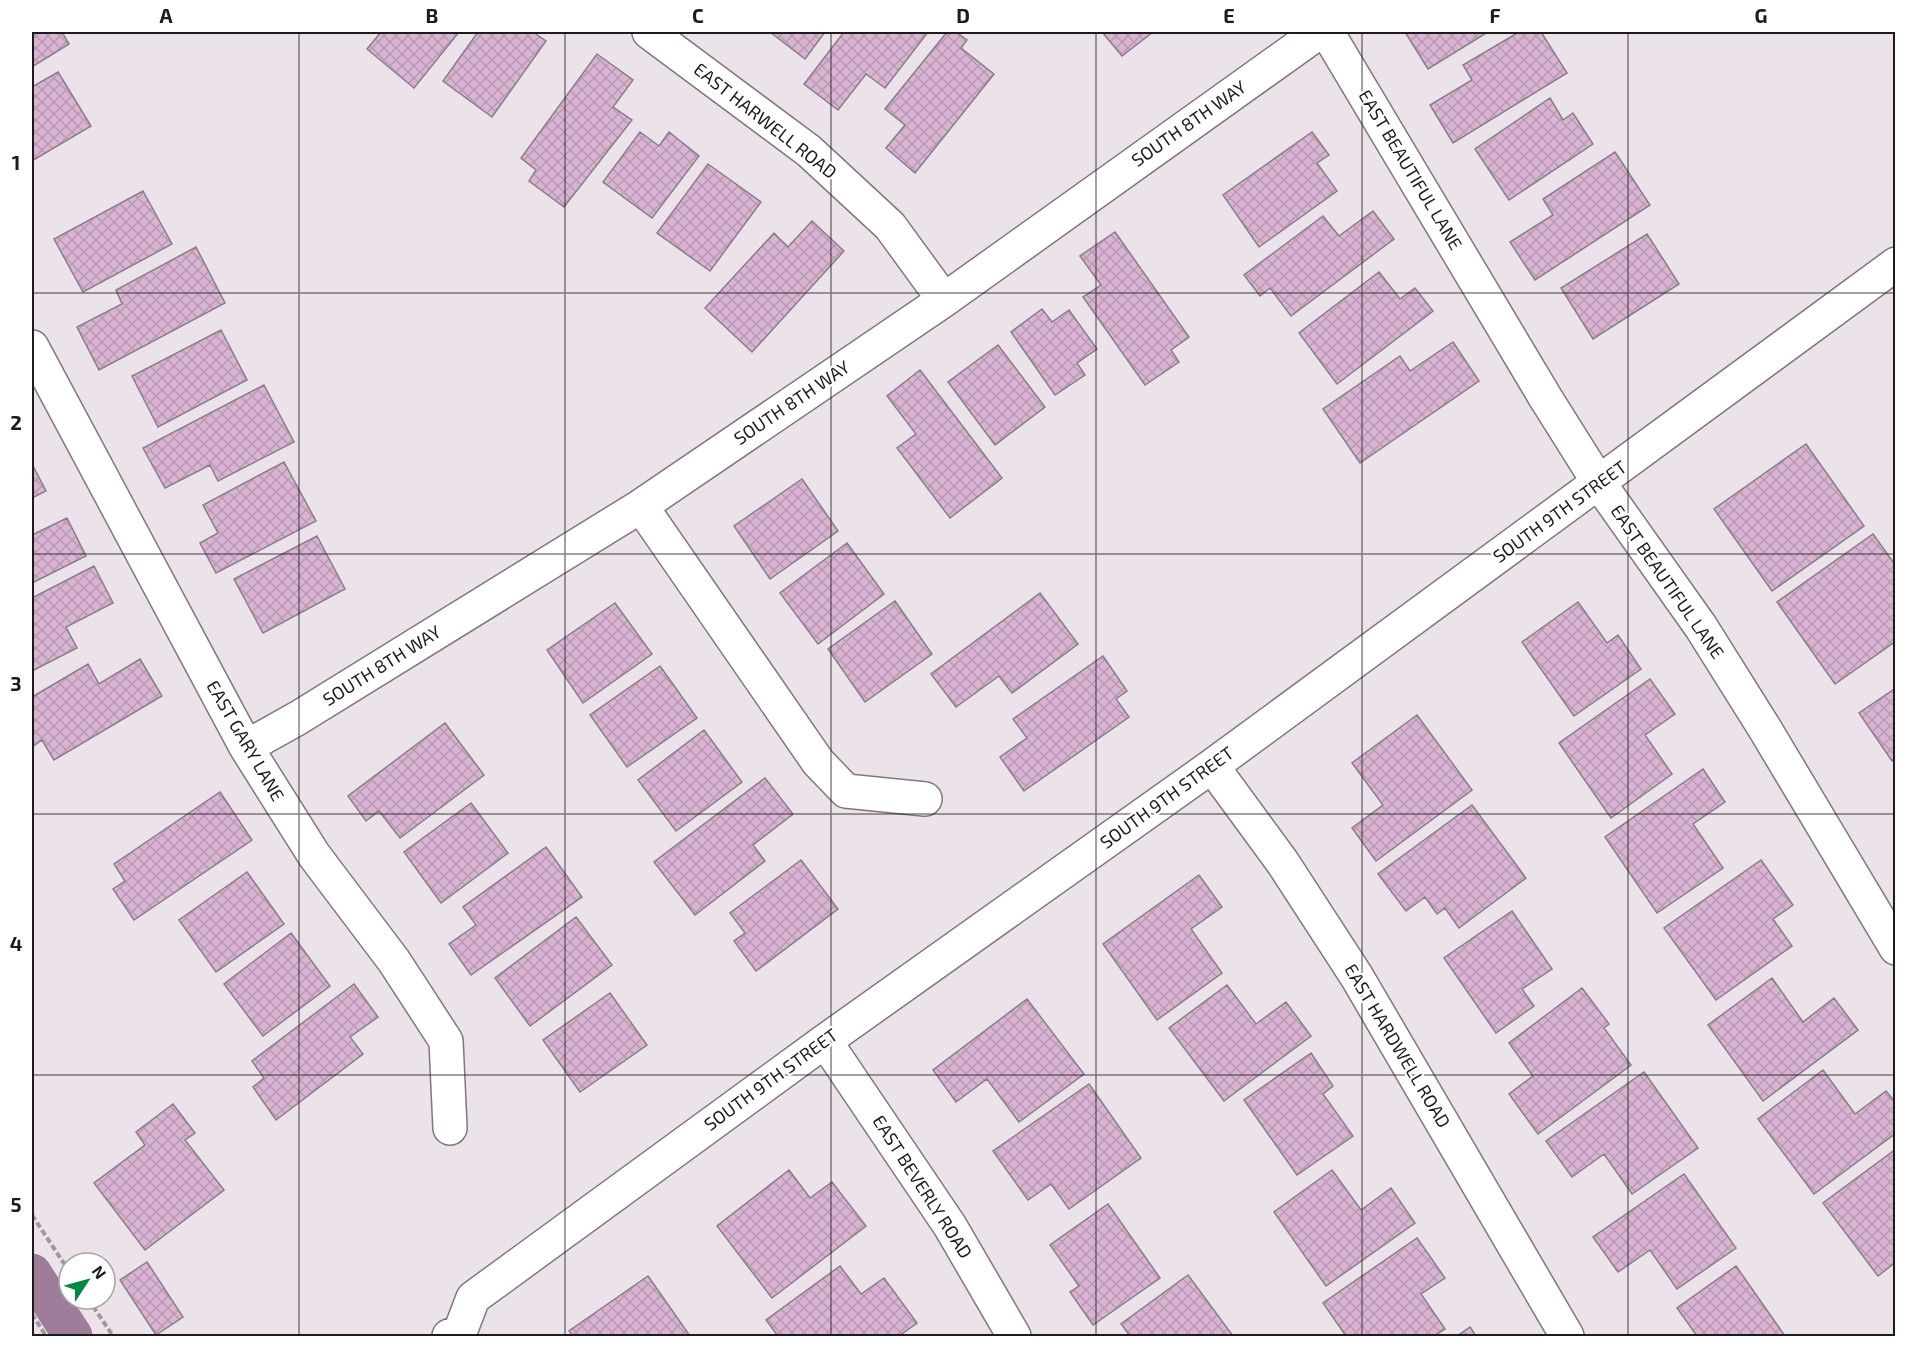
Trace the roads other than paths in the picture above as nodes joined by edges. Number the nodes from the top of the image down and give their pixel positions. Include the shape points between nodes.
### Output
1 (649, 32) edge
2 (1319, 32) edge
3 (1327, 32) edge
4 (1896, 264) edge
5 (945, 300) junction
6 (32, 347) edge
7 (1599, 483) junction
8 (641, 506) junction
9 (246, 747) junction
10 (1212, 766) junction
11 (925, 799) dead end
12 (1896, 948) edge
13 (825, 1041) junction
14 (450, 1128) dead end
15 (457, 1335) edge
16 (1014, 1336) edge
17 (1568, 1336) edge

1 - 5 street, EAST HARWELL ROAD via 809,151 890,226
2 - 5 street, SOUTH 8TH WAY
3 - 7 street, EAST BEAUTIFUL LANE
4 - 7 street, SOUTH 9TH STREET
5 - 8 street, SOUTH 8TH WAY
6 - 9 street, EAST GARY LANE
7 - 10 street, SOUTH 9TH STREET
7 - 12 street, EAST BEAUTIFUL LANE via 1701,627
8 - 9 street, SOUTH 8TH WAY
8 - 11 street via 818,762 846,791
9 - 14 street, EAST GARY LANE via 314,855 394,961 446,1041
10 - 13 street, SOUTH 9TH STREET
10 - 17 street, EAST HARDWELL ROAD via 1283,863 1357,977
13 - 15 street, SOUTH 9TH STREET via 473,1298
13 - 16 street, EAST BEVERLY ROAD via 950,1226

